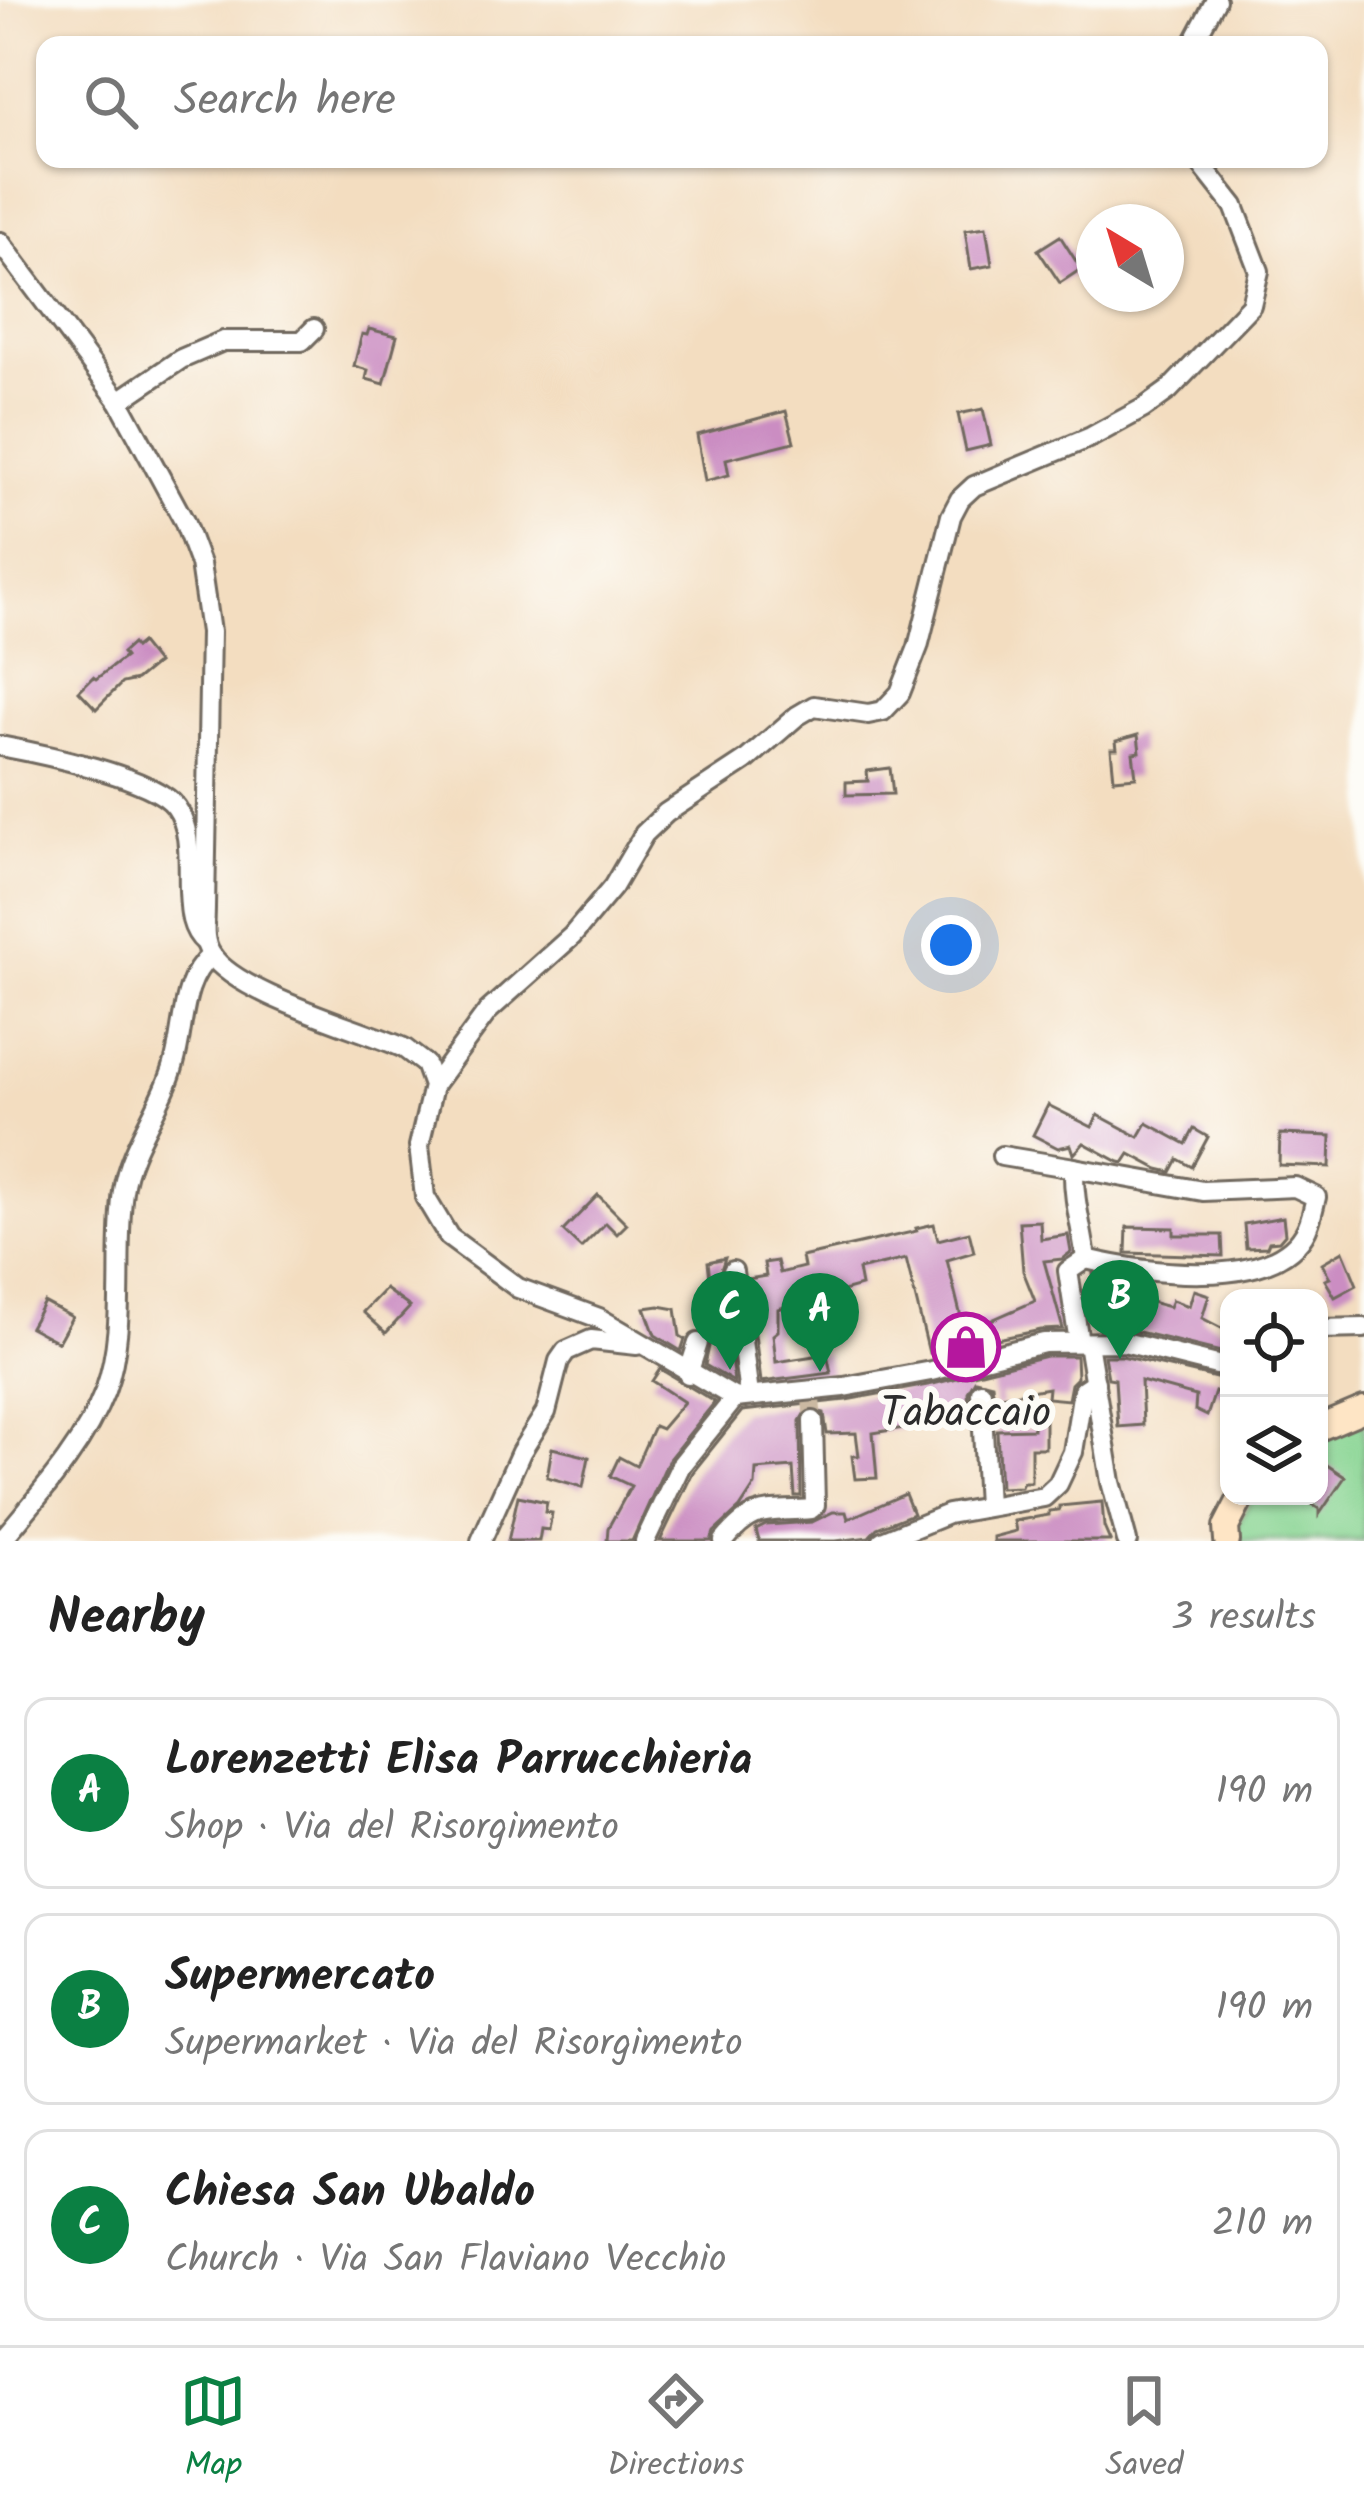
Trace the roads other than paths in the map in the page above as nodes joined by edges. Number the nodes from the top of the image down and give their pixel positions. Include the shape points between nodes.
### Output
1 (1216, 0) edge
2 (1197, 36) edge
3 (1204, 168) edge
4 (0, 242) edge
5 (314, 329) dead end
6 (119, 401) junction
7 (0, 746) edge
8 (208, 948) junction
9 (433, 1086) junction
10 (1002, 1156) dead end
11 (1074, 1168) junction
12 (1086, 1259) junction
13 (733, 1271) dead end
14 (1364, 1328) edge
15 (1328, 1329) edge
16 (1083, 1342) junction
17 (698, 1343) dead end
18 (645, 1345) junction
19 (1220, 1366) edge
20 (688, 1374) junction
21 (1095, 1382) junction
22 (981, 1391) dead end
23 (742, 1397) junction
24 (1364, 1409) edge
25 (813, 1420) tunnel mouth
26 (1328, 1424) edge
27 (1237, 1505) edge
28 (988, 1506) junction
29 (1, 1541) edge
30 (481, 1541) edge
31 (645, 1541) edge
32 (724, 1541) edge
33 (882, 1541) edge
34 (1127, 1541) edge
35 (1227, 1541) edge

1 - 2 street
3 - 9 street via 1234,206 1259,271 1251,305 1144,408 974,485 951,516 900,694 883,712 814,706 666,813 572,936 488,1011
4 - 6 street
5 - 6 street via 302,340 200,349
6 - 8 street via 184,521 209,604
7 - 8 street via 137,783 178,809 193,927
8 - 9 street via 232,978 404,1048 424,1064
8 - 29 street via 192,976 174,1064 123,1186 118,1340 104,1392 76,1446
9 - 18 street via 419,1146 425,1197 449,1237 518,1288
10 - 11 street
11 - 12 street
11 - 12 street via 1203,1191 1295,1187 1316,1197 1303,1237 1259,1264 1181,1274
12 - 16 street via 1068,1271
13 - 23 street
14 - 15 street
16 - 19 street via 1124,1342
16 - 21 street
16 - 23 street via 1017,1348 811,1396
17 - 20 street
18 - 20 street
18 - 30 street via 591,1340 566,1351 546,1412
20 - 23 street
21 - 28 street via 1083,1390 1073,1452 1058,1484 1044,1497
21 - 34 street
22 - 28 street
23 - 31 street via 681,1466
24 - 26 street
25 - 32 street via 815,1505 750,1515
27 - 35 street
28 - 33 street

